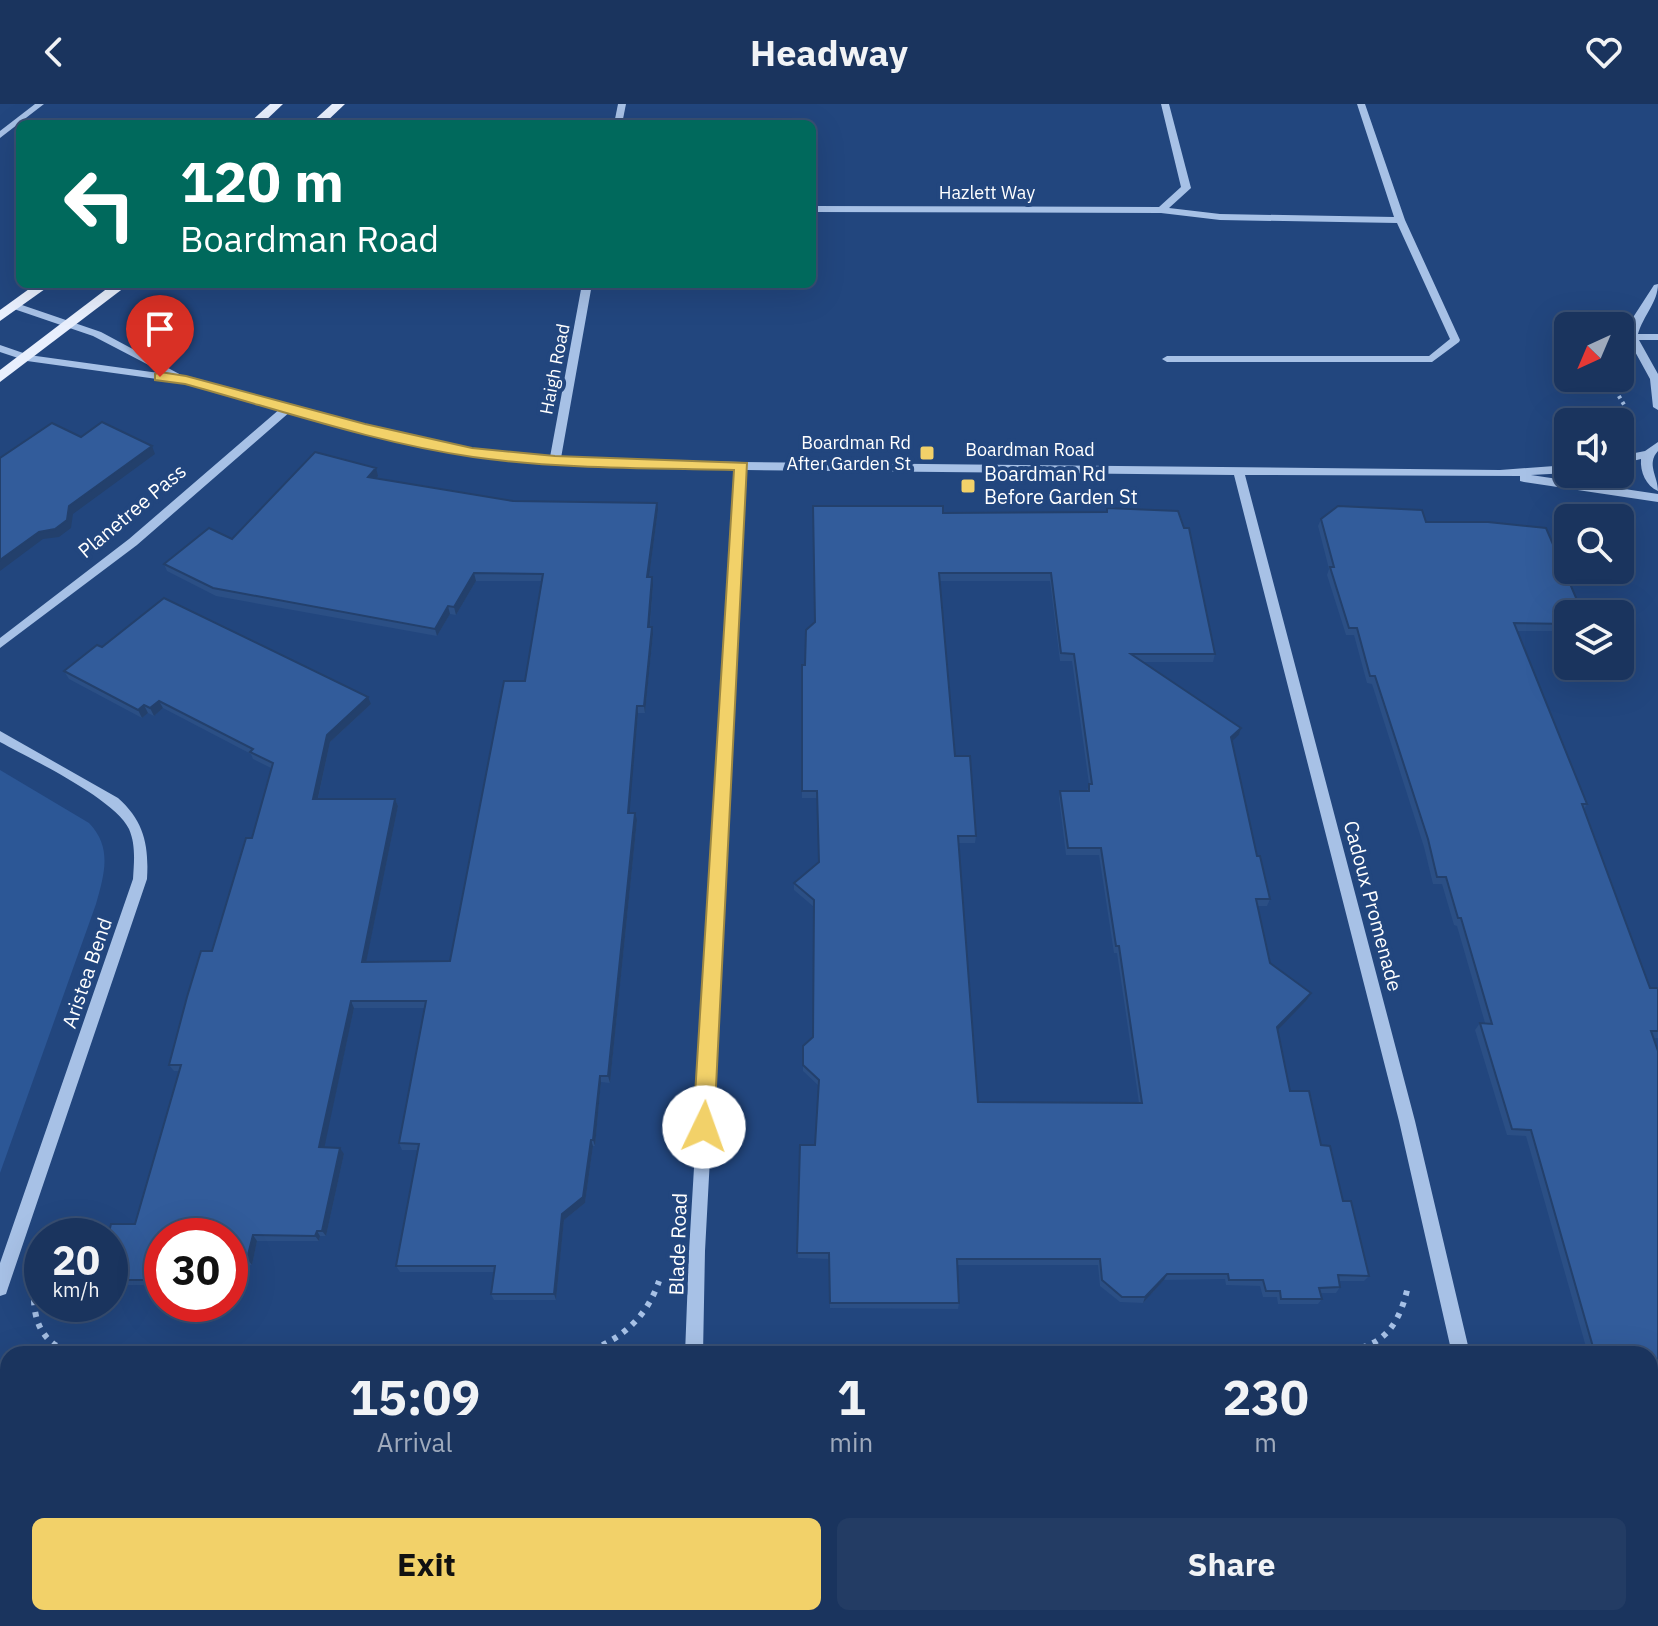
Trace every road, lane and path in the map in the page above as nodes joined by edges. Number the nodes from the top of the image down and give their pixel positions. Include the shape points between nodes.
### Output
1 (40, 104) edge
2 (277, 104) edge
3 (339, 104) edge
4 (1165, 104) edge
5 (1361, 104) edge
6 (19, 120) edge
7 (259, 120) edge
8 (321, 120) edge
9 (16, 123) edge
10 (0, 135) edge
11 (816, 209) edge
12 (1161, 210) junction
13 (1400, 220) junction
14 (1658, 287) edge
15 (40, 288) edge
16 (117, 288) edge
17 (586, 288) edge
18 (15, 306) junction
19 (0, 317) edge
20 (72, 324) junction
21 (1634, 330) edge
22 (1634, 337) edge
23 (1658, 337) edge
24 (1634, 341) edge
25 (0, 348) edge
26 (27, 358) junction
27 (1167, 359) dead end
28 (0, 377) edge
29 (186, 380) junction
30 (1657, 382) edge
31 (1658, 407) edge
32 (288, 408) junction
33 (1658, 445) edge
34 (1647, 454) junction
35 (1634, 457) edge
36 (555, 461) junction
37 (742, 466) junction
38 (1238, 470) junction
39 (1554, 470) edge
40 (1500, 474) junction
41 (1658, 487) edge
42 (1658, 498) edge
43 (0, 644) edge
44 (0, 736) edge
45 (661, 1274) dead end
46 (1409, 1281) dead end
47 (0, 1287) edge
48 (56, 1346) edge
49 (604, 1346) edge
50 (694, 1346) edge
51 (1369, 1346) edge
52 (1459, 1346) edge

1 - 6 street
2 - 7 main road
3 - 8 main road
4 - 12 street via 1186,188
5 - 13 street
9 - 10 street
11 - 12 street, Hazlett Way
12 - 13 street, Hazlett Way via 1220,217
13 - 27 street via 1455,340 1432,359
14 - 21 street
15 - 18 main road
16 - 20 main road
17 - 36 street, Haigh Road
18 - 19 main road
18 - 20 street, Boardman Road
20 - 26 main road
20 - 29 street, Boardman Road
22 - 23 street
24 - 30 street
25 - 26 street, Boardman Road
26 - 28 main road
26 - 29 street, Boardman Road
29 - 32 street, Boardman Road
30 - 31 street
32 - 36 street, Boardman Road via 472,452
32 - 43 street, Planetree Pass via 133,542
33 - 34 street
34 - 35 street
34 - 41 street via 1647,472
36 - 37 street, Boardman Road
37 - 38 street, Boardman Road
37 - 50 street, Blade Road
38 - 40 street, Boardman Road
38 - 52 street, Cadoux Promenade via 1407,1121
39 - 40 street, Boardman Road
40 - 42 street, Boardman Road
44 - 47 street, Aristea Bend via 110,796 131,819 143,860
45 - 49 path via 656,1294 634,1326
46 - 51 path via 1399,1317 1388,1334
47 - 48 path via 37,1289 34,1318 39,1333

